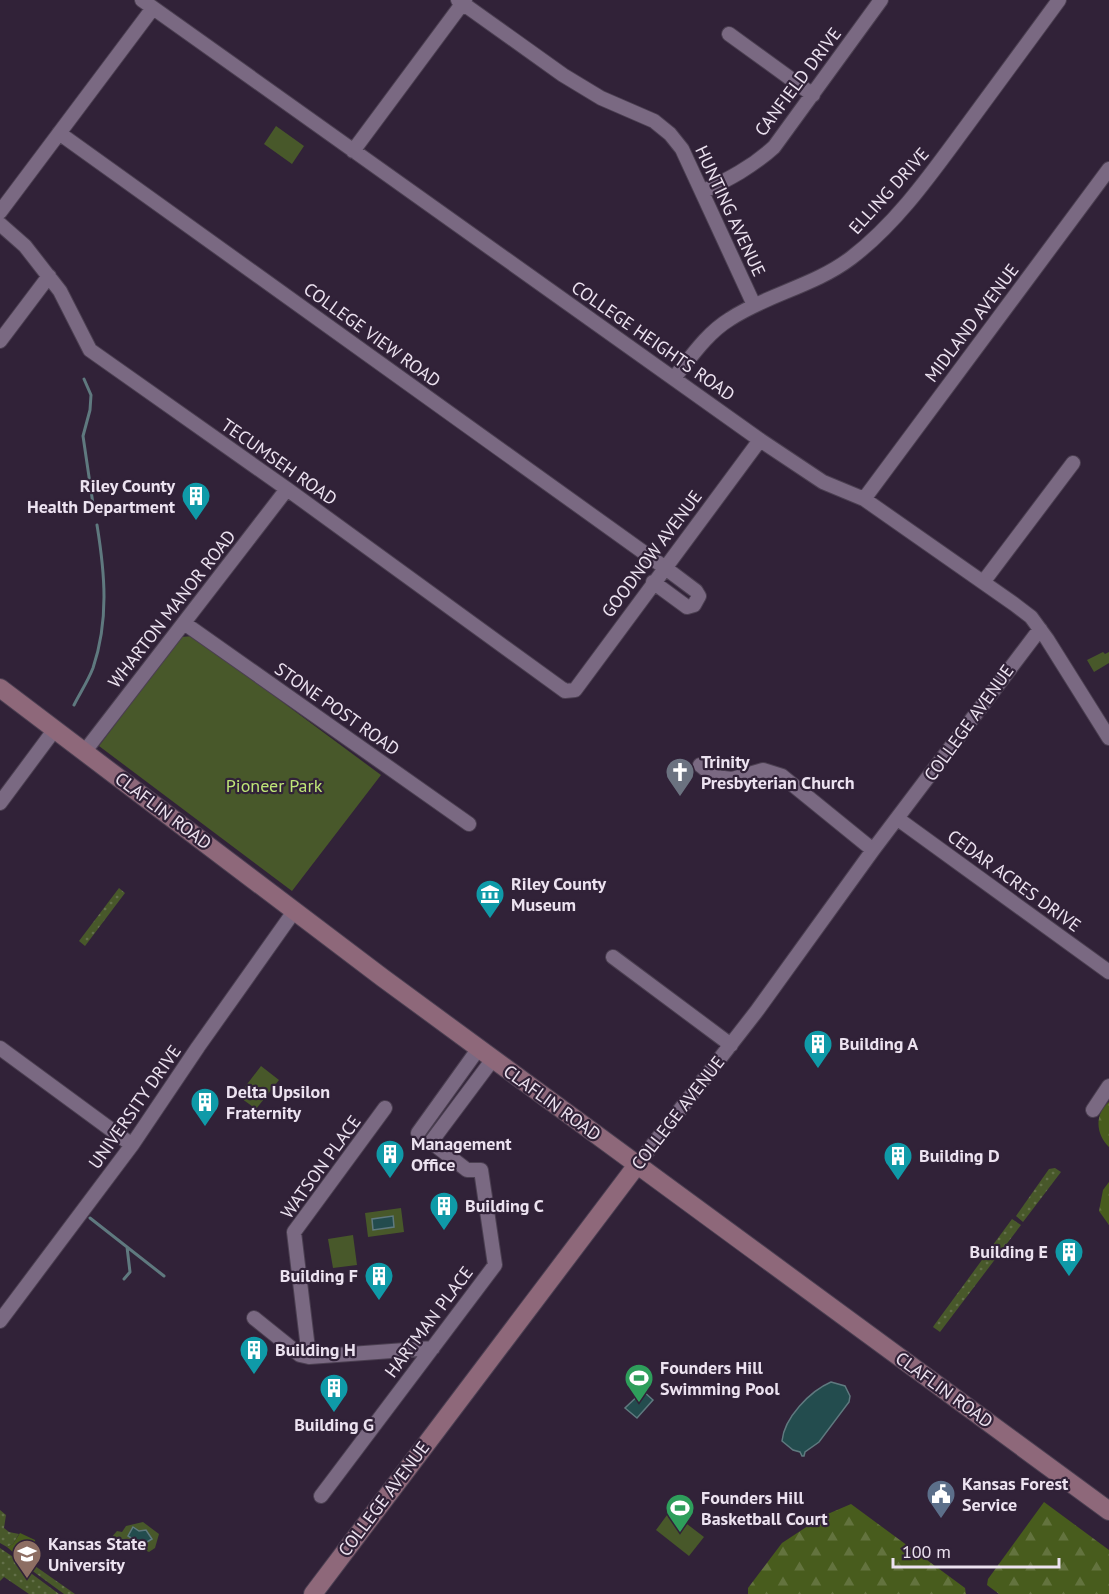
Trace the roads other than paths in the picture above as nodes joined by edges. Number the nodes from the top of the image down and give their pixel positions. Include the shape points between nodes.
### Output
1 (881, 0) edge
2 (1059, 0) edge
3 (462, 1) edge
4 (147, 4) edge
5 (729, 34) dead end
6 (813, 95) junction
7 (59, 133) junction
8 (353, 151) junction
9 (1109, 169) edge
10 (702, 192) junction
11 (0, 212) edge
12 (0, 224) edge
13 (49, 276) junction
14 (754, 305) junction
15 (0, 341) edge
16 (674, 378) junction
17 (760, 440) junction
18 (1073, 463) dead end
19 (287, 489) junction
20 (864, 499) junction
21 (664, 567) junction
22 (984, 581) junction
23 (653, 582) junction
24 (184, 623) junction
25 (1040, 629) junction
26 (0, 688) edge
27 (575, 690) joint
28 (55, 729) junction
29 (1109, 738) edge
30 (85, 751) junction
31 (700, 765) dead end
32 (0, 803) edge
33 (898, 819) junction
34 (469, 824) dead end
35 (873, 850) junction
36 (295, 910) junction
37 (613, 957) dead end
38 (1109, 972) edge
39 (731, 1045) junction
40 (1, 1052) edge
41 (486, 1054) junction
42 (1109, 1086) edge
43 (385, 1108) dead end
44 (1092, 1110) dead end
45 (418, 1133) dead end
46 (132, 1145) junction
47 (637, 1165) junction
48 (254, 1318) dead end
49 (0, 1321) edge
50 (432, 1348) junction
51 (309, 1357) junction
52 (321, 1496) dead end
53 (1109, 1511) edge
54 (313, 1594) edge

1 - 6 street, CANFIELD DRIVE
2 - 14 street, ELLING DRIVE via 923,185 891,221 852,257 820,279
3 - 8 street
3 - 10 street, HUNTING AVENUE via 563,75 601,98 654,121 681,148
4 - 7 street
4 - 8 street, COLLEGE HEIGHTS ROAD
5 - 6 street
6 - 10 street, CANFIELD DRIVE via 758,162
7 - 11 street
7 - 21 street, COLLEGE VIEW ROAD
8 - 16 street, COLLEGE HEIGHTS ROAD
9 - 20 street, MIDLAND AVENUE
10 - 14 street, HUNTING AVENUE
12 - 13 street, TECUMSEH ROAD via 25,246
13 - 15 street
13 - 19 street, TECUMSEH ROAD via 90,350
14 - 16 street, ELLING DRIVE via 711,334
16 - 17 street, COLLEGE HEIGHTS ROAD
17 - 20 street, COLLEGE HEIGHTS ROAD via 823,482
17 - 21 street, GOODNOW AVENUE
18 - 22 street
19 - 24 street, WHARTON MANOR ROAD
19 - 27 street, TECUMSEH ROAD via 565,691
20 - 22 street, COLLEGE HEIGHTS ROAD
21 - 23 street, GOODNOW AVENUE
21 - 23 street, COLLEGE VIEW ROAD via 698,593 696,602 684,605
22 - 25 street, COLLEGE HEIGHTS ROAD via 1031,617
23 - 27 street, GOODNOW AVENUE
24 - 30 street, WHARTON MANOR ROAD
24 - 34 street, STONE POST ROAD
25 - 29 street, COLLEGE HEIGHTS ROAD
25 - 33 street, COLLEGE AVENUE
26 - 28 street, CLAFLIN ROAD
28 - 30 street, CLAFLIN ROAD
28 - 32 street
30 - 36 street, CLAFLIN ROAD
31 - 35 street via 715,777 732,779 763,770 782,776
33 - 35 street, COLLEGE AVENUE
33 - 38 street, CEDAR ACRES DRIVE
35 - 39 street, COLLEGE AVENUE
36 - 41 street, CLAFLIN ROAD
36 - 46 street, UNIVERSITY DRIVE
37 - 39 street
39 - 47 street, COLLEGE AVENUE
40 - 46 street
41 - 45 street
41 - 47 street, CLAFLIN ROAD
41 - 50 street, HARTMAN PLACE via 431,1142 467,1170 481,1170 495,1265
42 - 44 street
43 - 51 street, WATSON PLACE via 294,1232
46 - 49 street, UNIVERSITY DRIVE
47 - 53 street, CLAFLIN ROAD
47 - 54 street, COLLEGE AVENUE
48 - 51 street via 298,1355
50 - 51 street
50 - 52 street, HARTMAN PLACE

